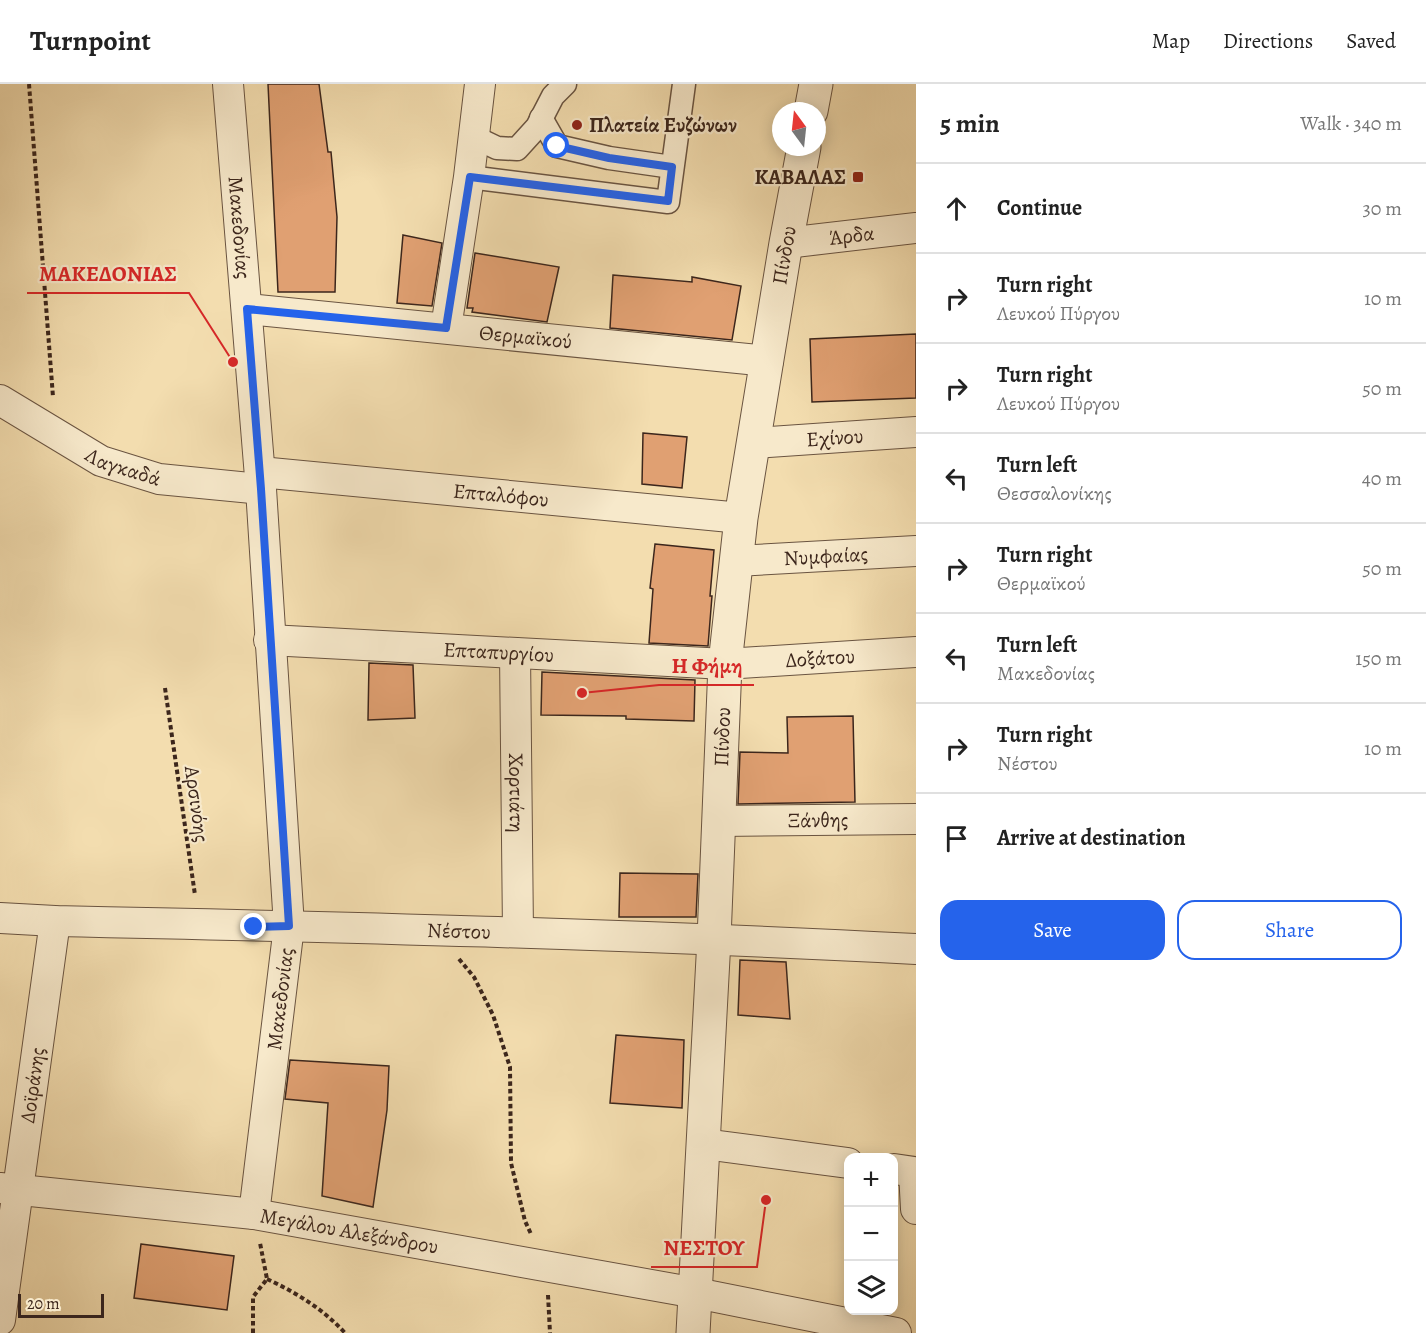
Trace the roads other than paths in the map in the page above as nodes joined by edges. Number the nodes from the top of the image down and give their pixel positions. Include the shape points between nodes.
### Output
1 (228, 84) edge
2 (480, 84) edge
3 (565, 84) edge
4 (684, 84) edge
5 (816, 84) edge
6 (813, 102) edge
7 (541, 118) junction
8 (474, 137) junction
9 (802, 156) edge
10 (672, 167) junction
11 (470, 177) junction
12 (916, 228) edge
13 (786, 243) junction
14 (247, 309) junction
15 (446, 328) junction
16 (768, 361) junction
17 (0, 400) edge
18 (916, 432) edge
19 (754, 443) junction
20 (261, 480) junction
21 (741, 518) junction
22 (916, 551) edge
23 (736, 561) junction
24 (270, 640) junction
25 (916, 652) edge
26 (514, 653) junction
27 (725, 664) junction
28 (916, 819) edge
29 (719, 821) junction
30 (0, 918) edge
31 (55, 921) junction
32 (289, 926) junction
33 (518, 932) junction
34 (714, 939) junction
35 (916, 949) edge
36 (704, 1144) junction
37 (844, 1162) edge
38 (898, 1170) edge
39 (9, 1190) edge
40 (916, 1209) edge
41 (254, 1214) junction
42 (696, 1293) junction
43 (0, 1320) edge
44 (693, 1333) edge
45 (896, 1333) edge

1 - 14 street, Μακεδονίας
2 - 8 street
3 - 7 street
4 - 10 street
5 - 6 street
7 - 8 street via 517,149 497,148
7 - 10 street via 557,146
8 - 11 street
9 - 13 street, Πίνδου
10 - 11 street via 668,201
11 - 15 street
12 - 13 street, Άρδα
13 - 16 street, Πίνδου
14 - 15 street, Θερμαϊκού
14 - 20 street, Μακεδονίας
15 - 16 street, Θερμαϊκού
16 - 19 street, Πίνδου
17 - 20 street, Λαγκαδά via 101,461 159,479
18 - 19 street, Εχίνου
19 - 21 street, Πίνδου
20 - 21 street, Επταλόφου
20 - 24 street, Μακεδονίας
21 - 23 street, Πίνδου
22 - 23 street, Νυμφαίας
23 - 27 street, Πίνδου
24 - 26 street, Επταπυργίου
24 - 32 street, Μακεδονίας
25 - 27 street, Δοξάτου
26 - 27 street, Επταπυργίου
26 - 33 street, Χορτιάτη
27 - 29 street, Πίνδου
28 - 29 street, Ξάνθης
29 - 34 street, Πίνδου
30 - 31 street, Νέστου
31 - 32 street, Νέστου
31 - 39 street, Δοϊράνης
32 - 33 street, Νέστου
32 - 41 street, Μακεδονίας
33 - 34 street, Νέστου
34 - 35 street, Νέστου
34 - 36 street, Πίνδου
36 - 37 street
36 - 42 street, Πίνδου
38 - 40 street via 914,1172
39 - 41 street, Μεγάλου Αλεξάνδρου
39 - 43 street, Δοϊράνης
41 - 42 street, Μεγάλου Αλεξάνδρου
42 - 44 street, Πίνδου
42 - 45 street, Μεγάλου Αλεξάνδρου

